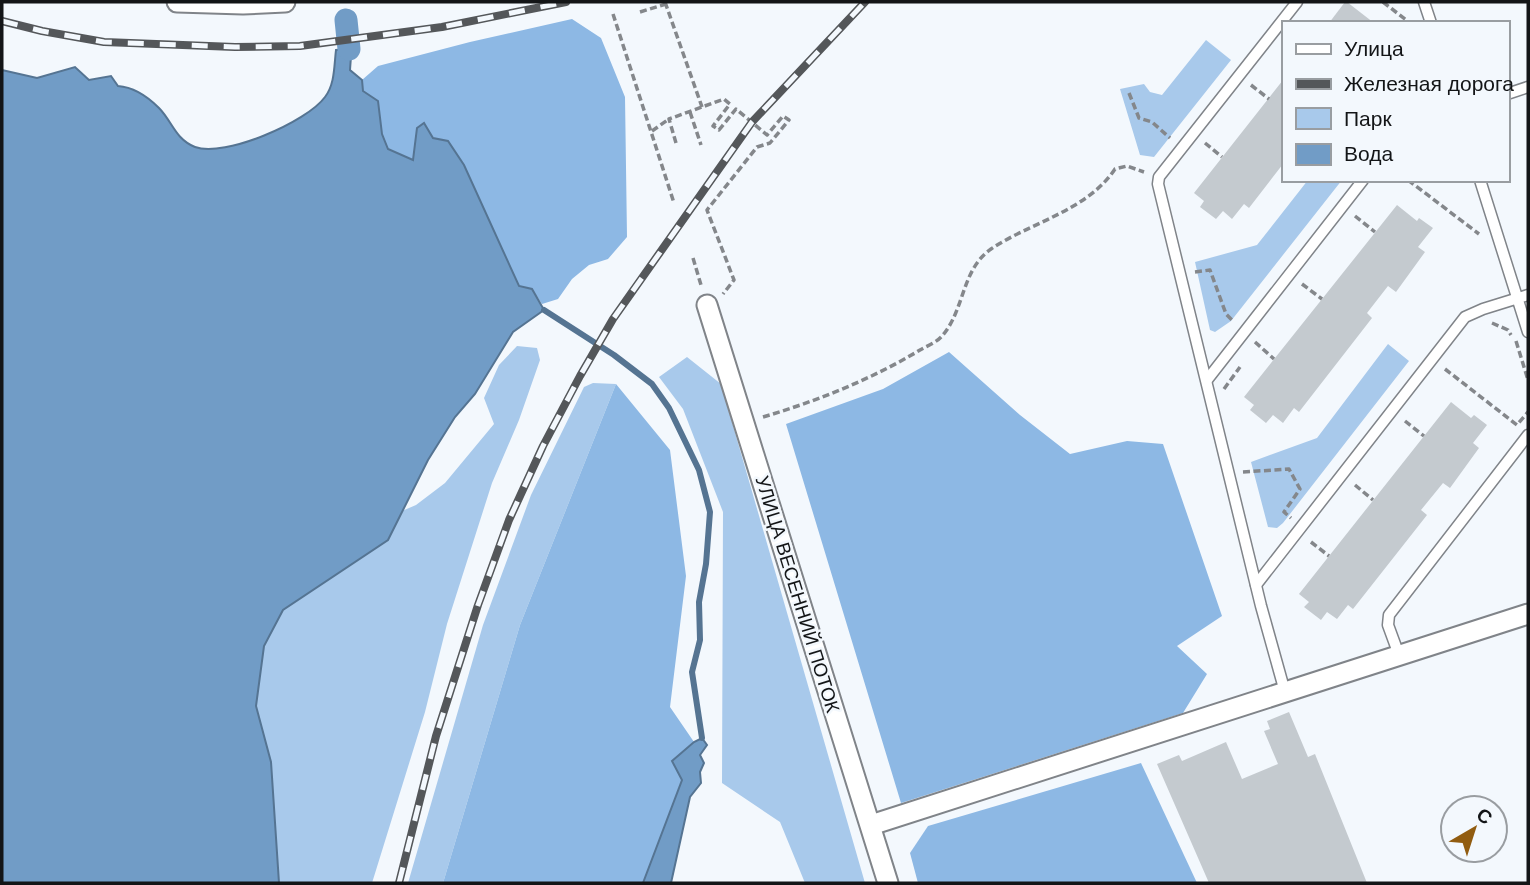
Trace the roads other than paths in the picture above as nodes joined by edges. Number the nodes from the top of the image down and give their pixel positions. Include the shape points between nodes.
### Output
1 (177, 2) edge
2 (285, 2) edge
3 (1297, 2) edge
4 (1424, 2) edge
5 (1282, 21) edge
6 (1282, 21) edge
7 (1430, 21) edge
8 (1528, 87) edge
9 (1509, 93) edge
10 (1361, 182) edge
11 (1481, 182) edge
12 (1528, 295) edge
13 (1517, 298) junction
14 (715, 300) road end
15 (1528, 332) edge
16 (1207, 380) junction
17 (1528, 435) edge
18 (1256, 585) junction
19 (1528, 614) edge
20 (1399, 655) junction
21 (1285, 692) junction
22 (871, 825) junction
23 (888, 883) edge

1 - 2 street
3 - 5 lane
4 - 7 lane
6 - 16 lane via 1159,177
8 - 9 lane
10 - 16 lane
11 - 13 lane
12 - 13 lane
13 - 15 lane
13 - 18 lane via 1465,317
14 - 22 street, УЛИЦА ВЕСЕННИЙ ПОТОК
16 - 18 lane
17 - 20 lane via 1389,615
18 - 21 lane
19 - 20 street
20 - 21 street
21 - 22 street
22 - 23 street, УЛИЦА ВЕСЕННИЙ ПОТОК

